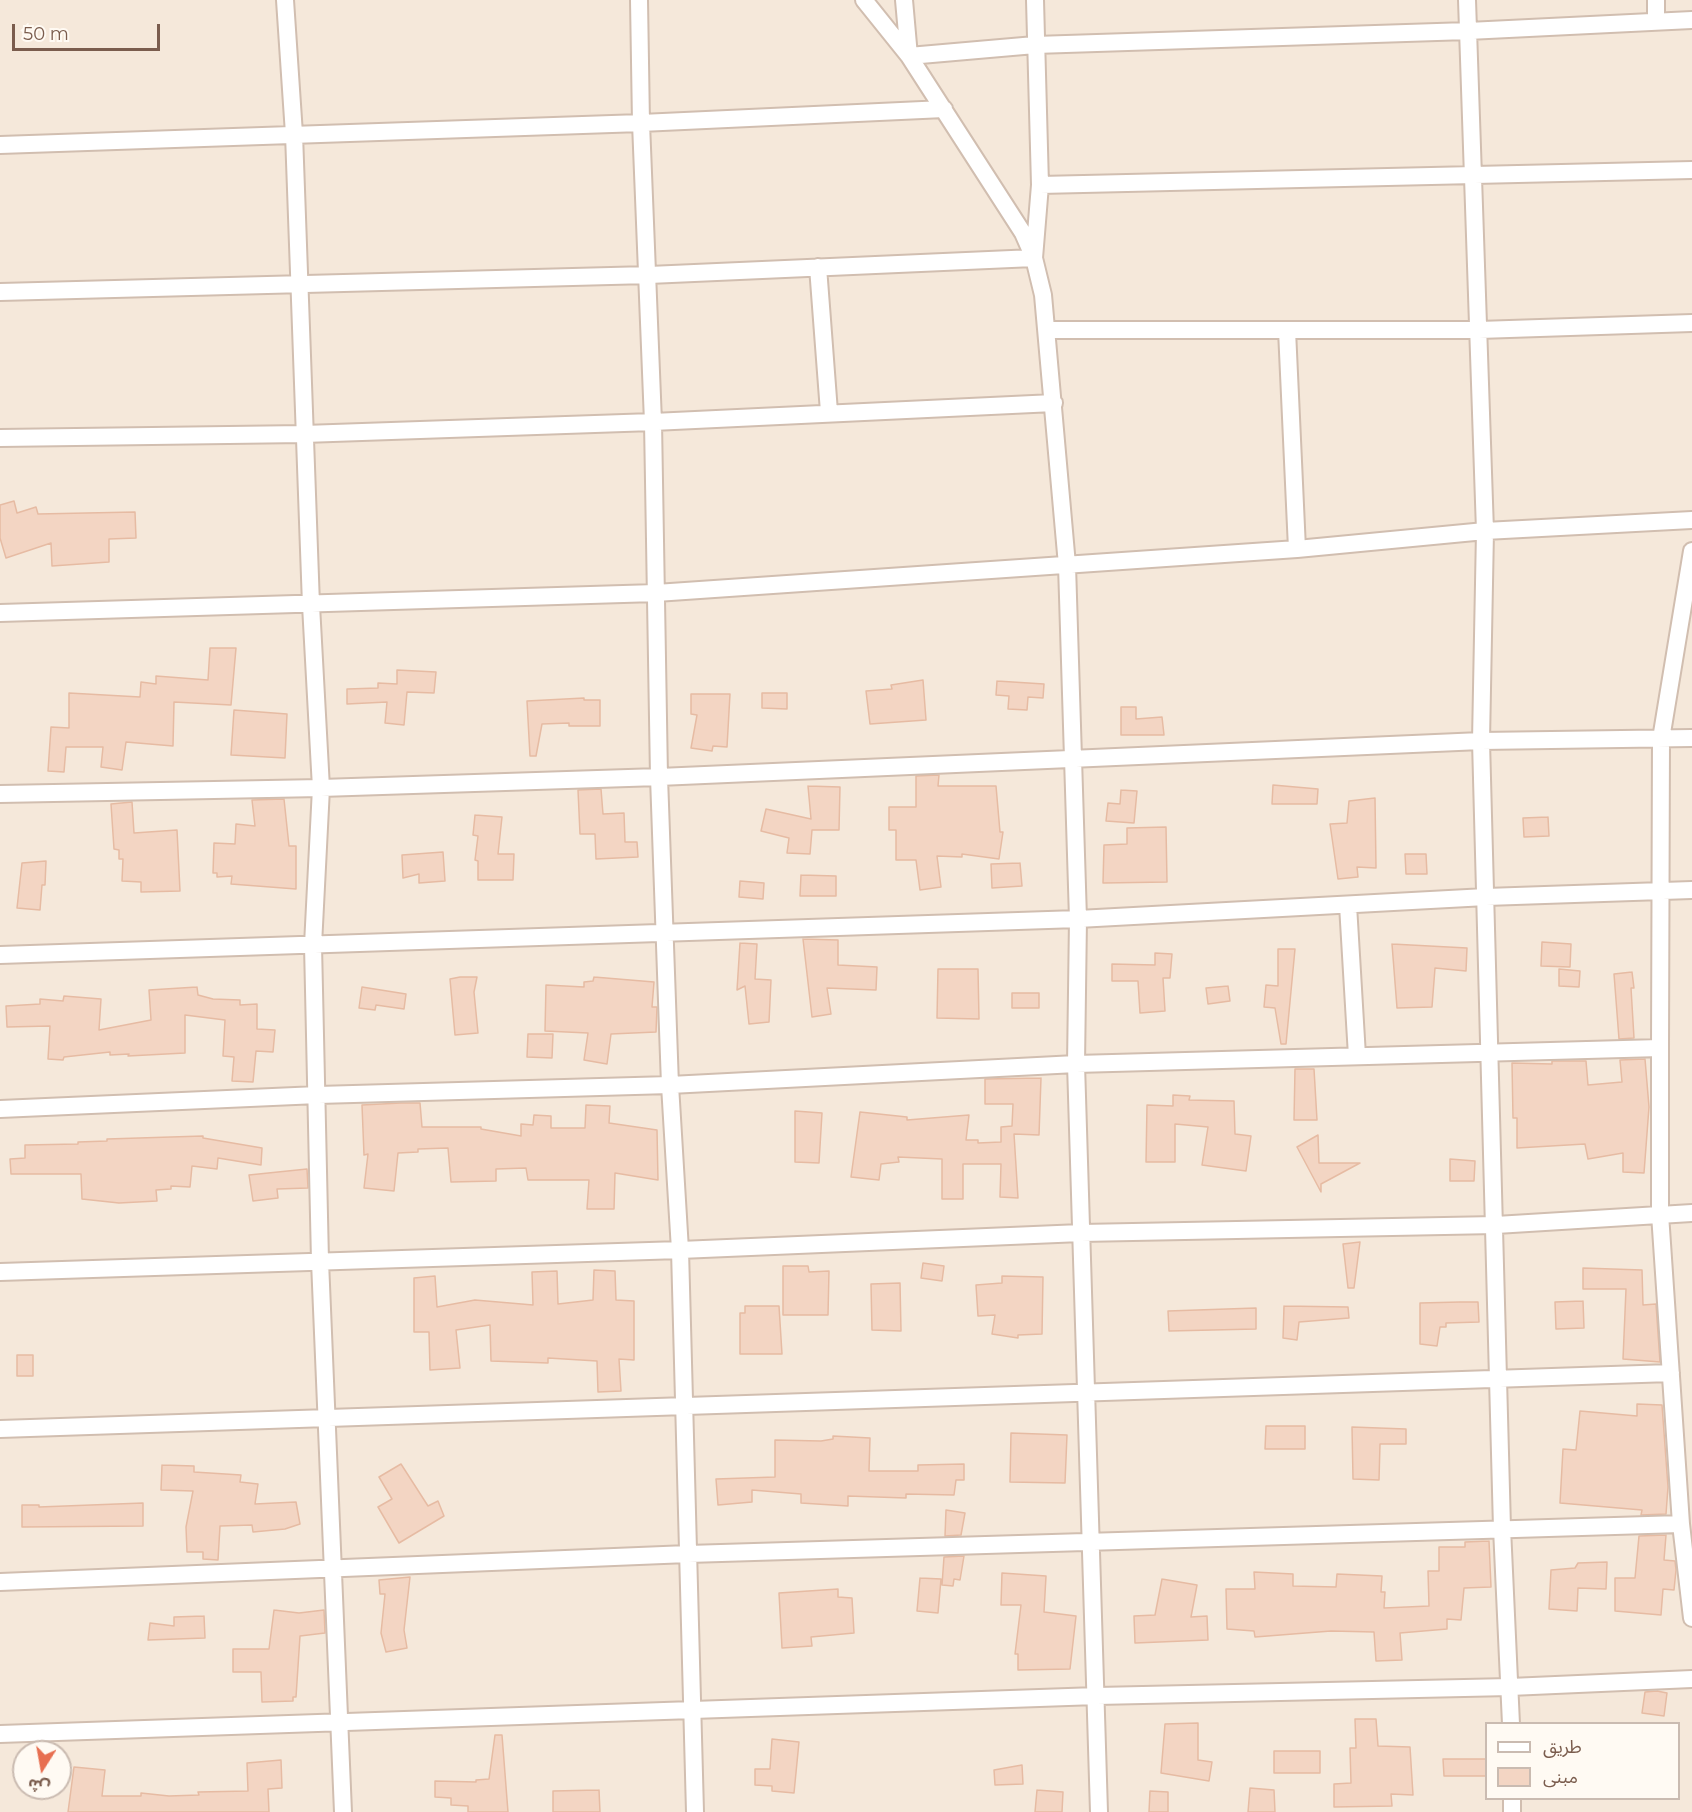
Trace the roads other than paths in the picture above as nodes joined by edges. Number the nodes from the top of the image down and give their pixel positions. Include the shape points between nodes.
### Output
1 (285, 0) edge
2 (639, 0) edge
3 (864, 0) edge
4 (904, 0) edge
5 (1035, 0) edge
6 (1467, 0) edge
7 (1656, 0) edge
8 (1692, 20) edge
9 (1656, 21) junction
10 (1468, 32) junction
11 (1035, 45) junction
12 (909, 56) junction
13 (944, 109) junction
14 (641, 123) junction
15 (294, 134) junction
16 (0, 145) edge
17 (1692, 170) edge
18 (1472, 177) junction
19 (1040, 185) junction
20 (1034, 258) junction
21 (818, 267) junction
22 (649, 274) junction
23 (301, 284) junction
24 (0, 292) edge
25 (1692, 323) edge
26 (1047, 330) junction
27 (1287, 330) junction
28 (1479, 330) junction
29 (1054, 404) junction
30 (829, 412) junction
31 (653, 422) junction
32 (304, 434) junction
33 (0, 438) edge
34 (1692, 520) edge
35 (1485, 531) junction
36 (1297, 549) junction
37 (1692, 551) edge
38 (1067, 565) junction
39 (656, 593) junction
40 (311, 605) junction
41 (0, 613) edge
42 (1692, 738) edge
43 (1661, 739) junction
44 (1481, 741) junction
45 (1073, 758) junction
46 (659, 777) junction
47 (321, 788) junction
48 (0, 794) edge
49 (1692, 890) edge
50 (1662, 891) junction
51 (1486, 897) junction
52 (1348, 905) junction
53 (1078, 920) junction
54 (666, 932) junction
55 (313, 945) junction
56 (0, 955) edge
57 (1660, 1048) junction
58 (1492, 1053) junction
59 (1357, 1056) junction
60 (1076, 1064) junction
61 (670, 1085) junction
62 (318, 1095) junction
63 (0, 1109) edge
64 (1692, 1213) edge
65 (1660, 1214) junction
66 (1496, 1225) junction
67 (1081, 1233) junction
68 (680, 1250) junction
69 (320, 1261) junction
70 (0, 1272) edge
71 (1671, 1373) junction
72 (1500, 1377) junction
73 (1087, 1392) junction
74 (684, 1406) junction
75 (327, 1420) junction
76 (0, 1429) edge
77 (1682, 1524) junction
78 (1502, 1528) junction
79 (1090, 1541) junction
80 (688, 1554) junction
81 (333, 1569) junction
82 (0, 1582) edge
83 (1692, 1618) edge
84 (1692, 1679) edge
85 (1510, 1687) junction
86 (1097, 1696) junction
87 (693, 1711) junction
88 (339, 1722) junction
89 (1511, 1722) edge
90 (0, 1734) edge
91 (343, 1812) edge
92 (695, 1812) edge
93 (1099, 1812) edge

1 - 15 street
2 - 14 street
3 - 12 street
4 - 12 street
5 - 11 street
6 - 10 street
7 - 9 street
8 - 9 street
9 - 10 street
10 - 11 street
10 - 18 street
11 - 12 street
11 - 19 street
12 - 13 street
13 - 14 street
13 - 20 street via 1023,233
14 - 15 street
14 - 22 street
15 - 16 street
15 - 23 street
17 - 18 street
18 - 19 street
18 - 28 street
19 - 20 street
20 - 21 street
20 - 26 street
21 - 22 street
21 - 30 street
22 - 23 street
22 - 31 street
23 - 24 street
23 - 32 street
25 - 28 street
26 - 27 street
26 - 29 street
27 - 28 street
27 - 36 street
28 - 35 street
29 - 30 street
29 - 38 street
30 - 31 street
31 - 32 street
31 - 39 street
32 - 33 street
32 - 40 street
34 - 35 street
35 - 36 street
35 - 44 street
36 - 38 street
37 - 43 street
38 - 39 street
38 - 45 street
39 - 40 street
39 - 46 street
40 - 41 street
40 - 47 street
42 - 43 street
43 - 44 street
43 - 50 street
44 - 45 street
44 - 51 street
45 - 46 street
45 - 53 street
46 - 47 street
46 - 54 street
47 - 48 street
47 - 55 street
49 - 50 street
50 - 51 street
50 - 57 street
51 - 52 street
51 - 58 street
52 - 53 street
52 - 59 street
53 - 54 street
53 - 60 street
54 - 55 street
54 - 61 street
55 - 56 street
55 - 62 street
57 - 58 street
57 - 65 street
58 - 59 street
58 - 66 street
59 - 60 street
60 - 61 street
60 - 67 street
61 - 62 street
61 - 68 street
62 - 63 street
62 - 69 street
64 - 65 street
65 - 66 street
65 - 71 street
66 - 67 street
66 - 72 street
67 - 68 street
67 - 73 street
68 - 69 street
68 - 74 street
69 - 70 street
69 - 75 street
71 - 72 street
71 - 77 street
72 - 73 street
72 - 78 street
73 - 74 street
73 - 79 street
74 - 75 street
74 - 80 street
75 - 76 street
75 - 81 street
77 - 78 street
77 - 83 street
78 - 79 street
78 - 85 street
79 - 80 street
79 - 86 street
80 - 81 street
80 - 87 street
81 - 82 street
81 - 88 street
84 - 85 street
85 - 86 street
85 - 89 street
86 - 87 street
86 - 93 street
87 - 88 street
87 - 92 street
88 - 90 street
88 - 91 street

